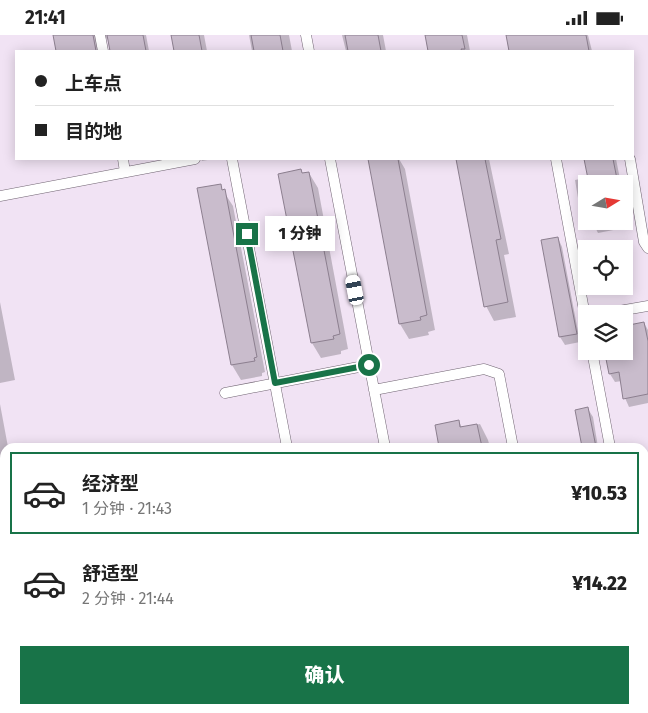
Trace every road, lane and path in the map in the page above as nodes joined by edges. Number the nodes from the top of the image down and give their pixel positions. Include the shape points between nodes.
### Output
1 (100, 35) edge
2 (306, 35) edge
3 (103, 50) edge
4 (310, 50) edge
5 (123, 160) edge
6 (190, 160) edge
7 (232, 160) edge
8 (330, 160) edge
9 (556, 160) edge
10 (630, 160) edge
11 (125, 172) junction
12 (0, 196) edge
13 (648, 248) edge
14 (584, 305) edge
15 (648, 306) edge
16 (633, 309) edge
17 (594, 360) edge
18 (369, 365) junction
19 (275, 383) junction
20 (374, 390) junction
21 (225, 393) dead end
22 (286, 443) edge
23 (384, 443) edge
24 (512, 443) edge
25 (609, 443) edge

1 - 3 lane
2 - 4 lane
5 - 11 lane
6 - 11 lane
7 - 19 lane
8 - 18 lane
9 - 14 lane
10 - 13 lane via 644,242
11 - 12 lane
15 - 16 lane
17 - 25 lane
18 - 19 lane
18 - 20 lane
19 - 21 lane
19 - 22 lane
20 - 23 lane
20 - 24 lane via 484,369 499,374

